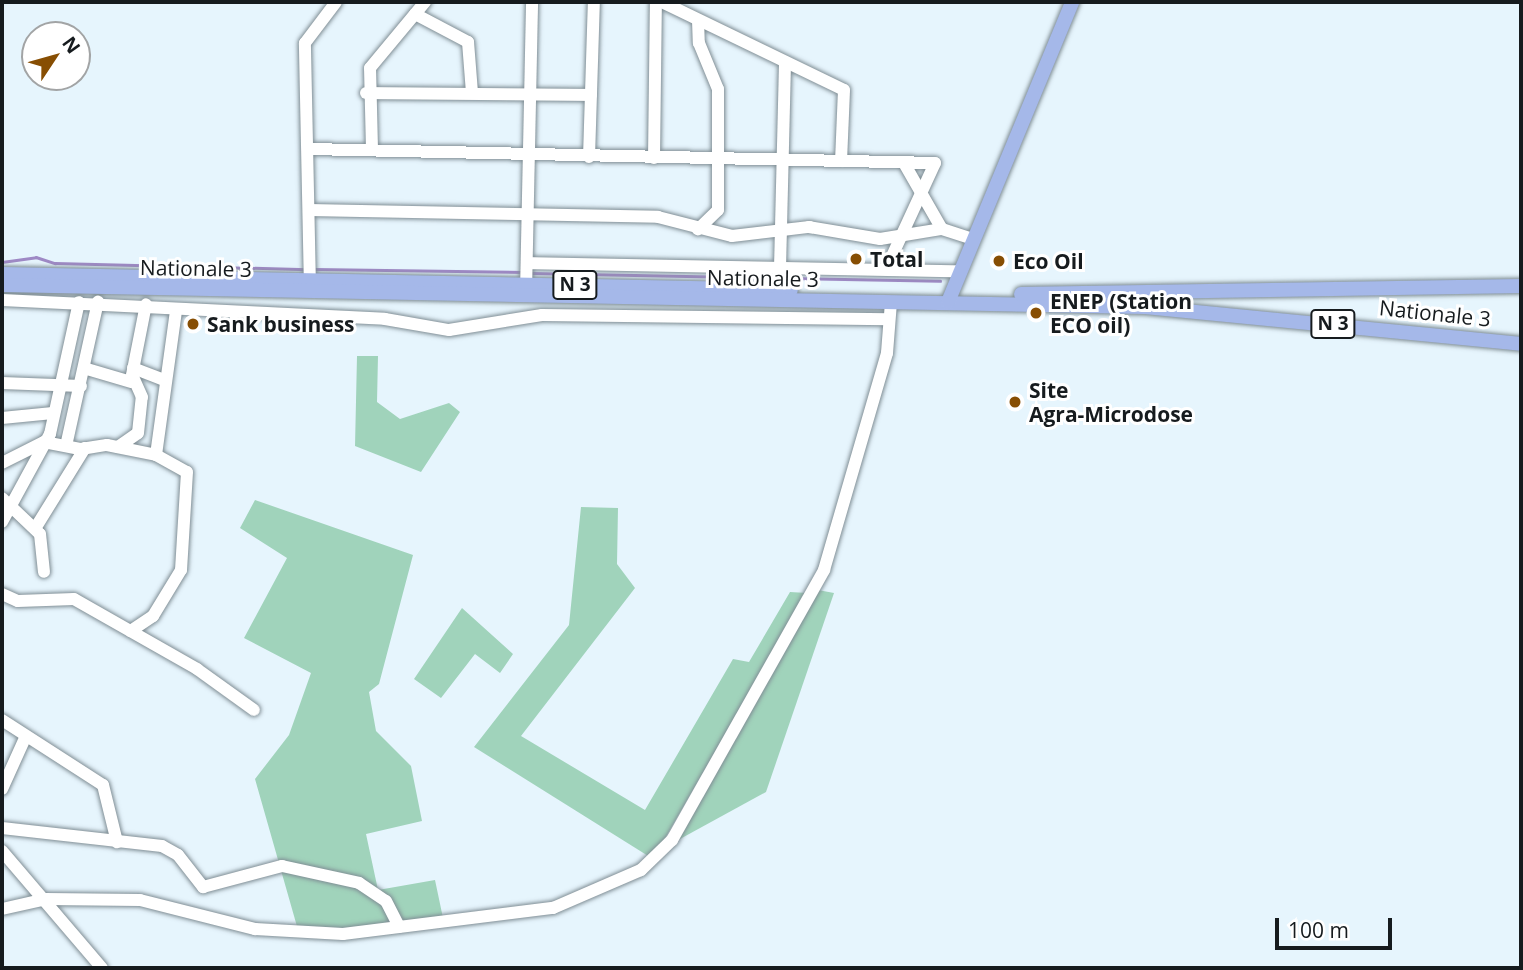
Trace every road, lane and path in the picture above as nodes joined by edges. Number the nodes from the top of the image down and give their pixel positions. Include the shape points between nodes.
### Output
1 (336, 2) edge
2 (425, 2) edge
3 (531, 2) edge
4 (594, 2) edge
5 (656, 2) edge
6 (662, 2) edge
7 (1072, 2) edge
8 (415, 14) junction
9 (698, 20) junction
10 (785, 62) junction
11 (366, 93) junction
12 (472, 93) junction
13 (527, 93) junction
14 (591, 95) junction
15 (309, 149) junction
16 (372, 149) junction
17 (526, 153) junction
18 (718, 156) junction
19 (589, 157) junction
20 (654, 158) junction
21 (783, 160) junction
22 (841, 161) junction
23 (904, 163) junction
24 (923, 190) junction
25 (309, 210) junction
26 (529, 215) junction
27 (698, 229) junction
28 (942, 229) junction
29 (781, 234) junction
30 (902, 234) junction
31 (972, 239) junction
32 (528, 263) junction
33 (780, 268) junction
34 (886, 269) junction
35 (960, 271) junction
36 (2, 274) edge
37 (2, 285) edge
38 (310, 286) junction
39 (1521, 286) edge
40 (526, 289) junction
41 (949, 298) junction
42 (2, 300) edge
43 (79, 302) junction
44 (98, 302) junction
45 (891, 302) junction
46 (146, 304) junction
47 (176, 310) junction
48 (889, 319) junction
49 (1521, 344) edge
50 (133, 368) junction
51 (87, 369) junction
52 (164, 380) junction
53 (131, 382) junction
54 (2, 383) edge
55 (58, 386) junction
56 (81, 386) junction
57 (141, 409) junction
58 (53, 413) junction
59 (160, 413) junction
60 (2, 418) edge
61 (44, 443) junction
62 (66, 446) junction
63 (118, 446) junction
64 (85, 448) junction
65 (156, 455) junction
66 (3, 459) edge
67 (7, 501) edge
68 (2, 522) edge
69 (36, 527) junction
70 (44, 572) dead end
71 (2, 594) edge
72 (131, 631) junction
73 (254, 710) dead end
74 (2, 720) edge
75 (25, 738) junction
76 (2, 789) edge
77 (2, 828) edge
78 (117, 842) junction
79 (2, 851) edge
80 (46, 899) junction
81 (2, 909) edge
82 (399, 927) junction
83 (102, 968) edge

1 - 15 street via 305,43
2 - 8 street
3 - 13 street
4 - 14 street
5 - 20 street
6 - 9 street
7 - 31 main road
8 - 11 street via 370,68
8 - 12 street via 468,42
9 - 10 street
9 - 18 street via 699,43 717,75
10 - 21 street
10 - 22 street via 844,90
11 - 12 street
11 - 16 street
12 - 13 street
13 - 14 street
13 - 17 street
14 - 19 street
15 - 16 street
15 - 25 street
16 - 17 street
17 - 19 street
17 - 26 street
18 - 20 street
18 - 21 street
18 - 27 street via 718,210
19 - 20 street
21 - 22 street
21 - 29 street
22 - 23 street
23 - 24 street
23 - 24 street via 935,163
24 - 28 street
24 - 30 street
25 - 26 street
25 - 38 street
26 - 27 street via 658,216
26 - 32 street
27 - 29 street via 732,236
28 - 30 street
28 - 31 street
29 - 30 street via 809,228 872,239
29 - 33 street
30 - 34 street
31 - 35 main road
32 - 33 street
32 - 40 street
33 - 34 street
34 - 35 street
35 - 41 main road
36 - 38 main road, Nationale 3 / N 3
37 - 38 main road, Nationale 3 / N 3
38 - 40 main road, Nationale 3 / N 3
39 - 41 main road, Nationale 3 / N 3
40 - 41 main road, Nationale 3 / N 3
40 - 45 main road, Nationale 3 / N 3
41 - 45 main road, Nationale 3 / N 3
41 - 49 main road, Nationale 3 / N 3 via 1145,307
42 - 43 street
43 - 44 street
43 - 55 street
44 - 46 street
44 - 51 street
45 - 48 street
46 - 47 street
46 - 50 street
47 - 48 street via 385,320 449,330 542,315
47 - 52 street
48 - 82 street via 887,352 831,555 666,849 640,870 579,901
50 - 52 street
50 - 53 street
51 - 53 street
51 - 56 street
52 - 59 street
53 - 57 street via 142,397
54 - 55 street
55 - 56 street
55 - 58 street
56 - 62 street
57 - 59 street
57 - 63 street via 136,437
58 - 60 street
58 - 61 street
59 - 65 street
61 - 62 street
61 - 66 street
61 - 67 street
62 - 64 street
63 - 64 street
63 - 65 street
64 - 69 street
65 - 72 street via 189,474 181,570 153,617
67 - 68 street
67 - 69 street
69 - 70 street via 45,544
71 - 72 street via 19,601 74,599
72 - 73 street
74 - 75 street
75 - 76 street
75 - 78 street via 103,785
77 - 78 street
78 - 82 street via 171,850 203,887 282,866 359,883 386,901
79 - 80 street
80 - 81 street
80 - 82 street via 140,900 220,922 295,933
80 - 83 street

